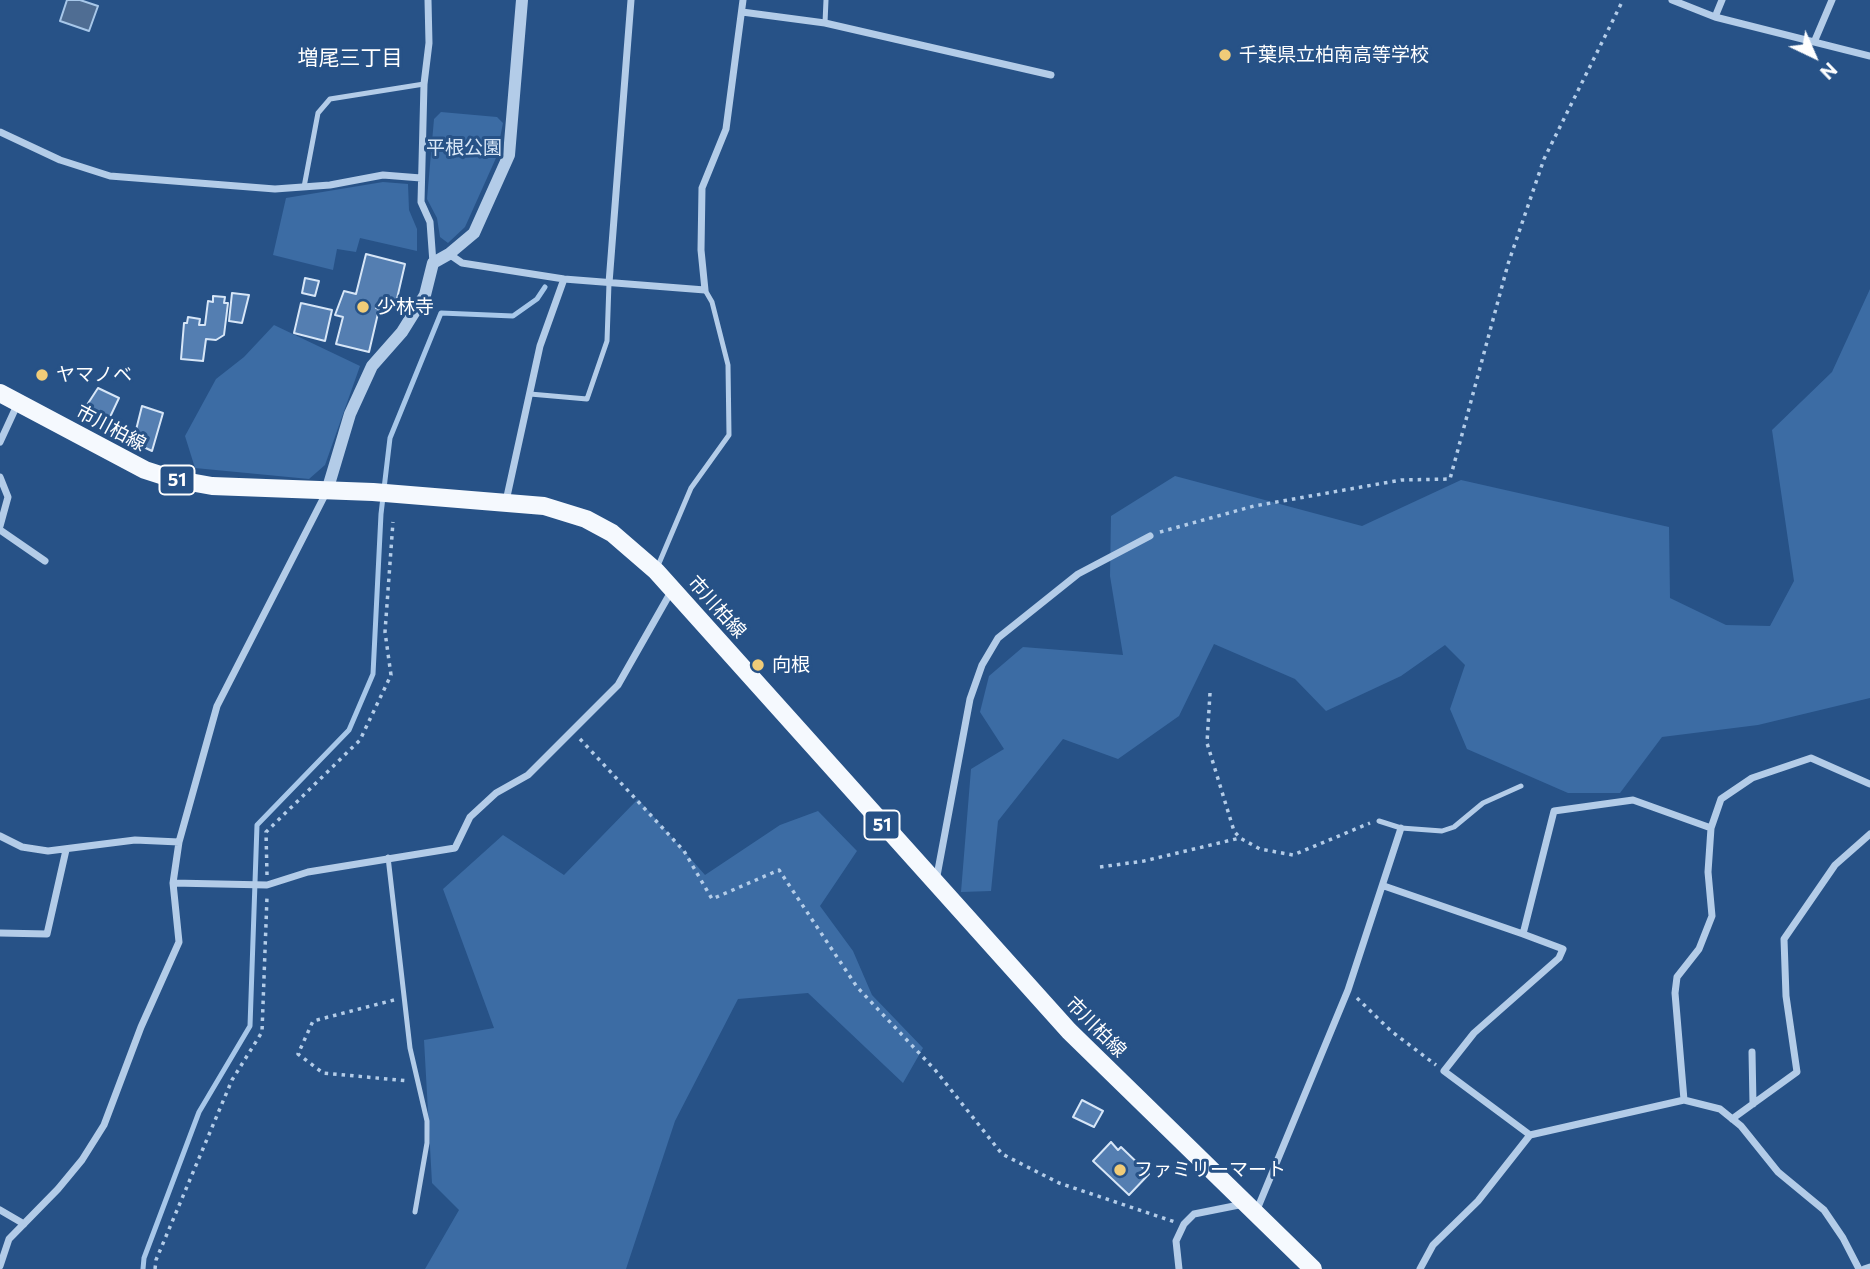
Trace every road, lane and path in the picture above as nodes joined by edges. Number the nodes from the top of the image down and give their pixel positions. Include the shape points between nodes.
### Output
1 (428, 0) edge
2 (522, 0) edge
3 (631, 0) edge
4 (743, 0) edge
5 (826, 0) edge
6 (1623, 0) edge
7 (1672, 0) edge
8 (1722, 0) edge
9 (1832, 0) edge
10 (741, 12) junction
11 (1714, 17) junction
12 (825, 23) junction
13 (1815, 40) junction
14 (1870, 56) edge
15 (1051, 75) dead end
16 (424, 84) junction
17 (0, 132) edge
18 (421, 178) junction
19 (304, 187) junction
20 (449, 254) junction
21 (433, 262) junction
22 (564, 279) junction
23 (609, 283) junction
24 (705, 290) junction
25 (0, 393) edge
26 (530, 394) junction
27 (18, 403) junction
28 (0, 442) edge
29 (0, 477) edge
30 (327, 491) junction
31 (506, 501) junction
32 (393, 522) dead end
33 (0, 528) edge
34 (1150, 536) joint
35 (45, 561) dead end
36 (656, 571) junction
37 (673, 589) junction
38 (1210, 693) dead end
39 (573, 732) junction
40 (1870, 784) edge
41 (1521, 786) dead end
42 (1378, 821) joint
43 (1401, 828) junction
44 (1711, 828) junction
45 (1870, 834) edge
46 (0, 836) edge
47 (1240, 838) junction
48 (179, 842) junction
49 (66, 850) junction
50 (388, 857) junction
51 (1100, 867) dead end
52 (173, 883) junction
53 (936, 884) junction
54 (267, 885) junction
55 (1384, 886) junction
56 (0, 933) edge
57 (1523, 934) junction
58 (1348, 990) junction
59 (403, 998) junction
60 (1752, 1052) dead end
61 (1444, 1071) junction
62 (418, 1082) junction
63 (1684, 1100) junction
64 (1753, 1104) junction
65 (1732, 1119) junction
66 (1530, 1135) junction
67 (1251, 1208) junction
68 (0, 1210) edge
69 (415, 1212) dead end
70 (24, 1224) junction
71 (1184, 1224) junction
72 (0, 1266) edge
73 (1870, 1266) edge
74 (155, 1269) edge
75 (1179, 1269) edge
76 (1313, 1269) edge
77 (1420, 1269) edge
78 (1861, 1269) edge

1 - 16 street
2 - 20 street via 509,155 474,233
3 - 23 street
4 - 10 street
5 - 12 lane
6 - 34 path via 1544,159 1508,264 1450,479 1401,480 1254,506
7 - 11 street
8 - 11 street
9 - 13 street
10 - 12 street
10 - 24 street via 726,129 702,188
11 - 13 street
12 - 15 street
13 - 14 street
16 - 18 street
16 - 19 lane via 330,99 318,113
17 - 19 street via 60,160 110,176 235,188
18 - 19 street via 383,174
18 - 21 street
20 - 21 street
20 - 22 street via 462,263
21 - 30 street via 425,295 402,332 372,366 350,414
22 - 23 street
22 - 26 street via 540,346
23 - 24 street
23 - 26 lane via 607,341 587,399
24 - 36 lane via 728,365 729,435 691,488
25 - 27 main road, 市川柏線 / 51
26 - 31 street
27 - 28 street
27 - 30 main road, 市川柏線 / 51 via 145,470 173,479
29 - 33 street via 8,497
30 - 31 main road, 市川柏線 / 51
30 - 48 street via 217,706
31 - 36 main road, 市川柏線 / 51 via 586,519 612,533
32 - 54 path via 385,632 391,675 360,740 267,832
33 - 35 street
34 - 53 street via 1078,574 998,638 970,699
36 - 37 main road, 市川柏線 / 51
37 - 39 street via 618,685
37 - 53 main road, 市川柏線 / 51
38 - 47 path via 1207,743
39 - 50 street via 528,775 496,793 470,817 455,848
39 - 71 path via 684,851 712,899 779,870 857,988 936,1071 1002,1154 1059,1183
40 - 44 street via 1811,758 1752,778 1721,799
41 - 43 lane via 1483,803 1443,831
42 - 43 lane
42 - 47 path via 1293,855 1260,849
43 - 55 street
44 - 57 street via 1633,800 1554,811
44 - 63 street via 1712,916 1699,949 1678,977 1675,993
45 - 64 street via 1835,865 1784,939 1786,996 1797,1072
46 - 49 street via 22,847
47 - 51 path
48 - 49 street via 135,840
48 - 52 street
49 - 56 street via 47,934
50 - 54 street via 307,872
50 - 59 lane
52 - 54 street
52 - 70 street via 178,942 104,1125 74,1170
53 - 67 main road, 市川柏線 / 51 via 1069,1031
54 - 74 path via 262,1032 232,1080
55 - 57 street
55 - 58 street
57 - 61 street via 1563,949 1559,958 1474,1033
58 - 61 path via 1391,1031
58 - 67 street
59 - 62 lane
59 - 62 path via 313,1021 298,1054 323,1073
60 - 64 street
61 - 66 street
62 - 69 lane via 427,1143
63 - 65 street via 1720,1109
63 - 66 street
64 - 65 street
65 - 78 street via 1778,1171 1816,1201
66 - 77 street via 1478,1202 1433,1245
67 - 71 street via 1194,1214
67 - 76 main road, 市川柏線 / 51
68 - 70 street
70 - 72 street via 9,1239
71 - 75 street via 1176,1241
73 - 78 street

